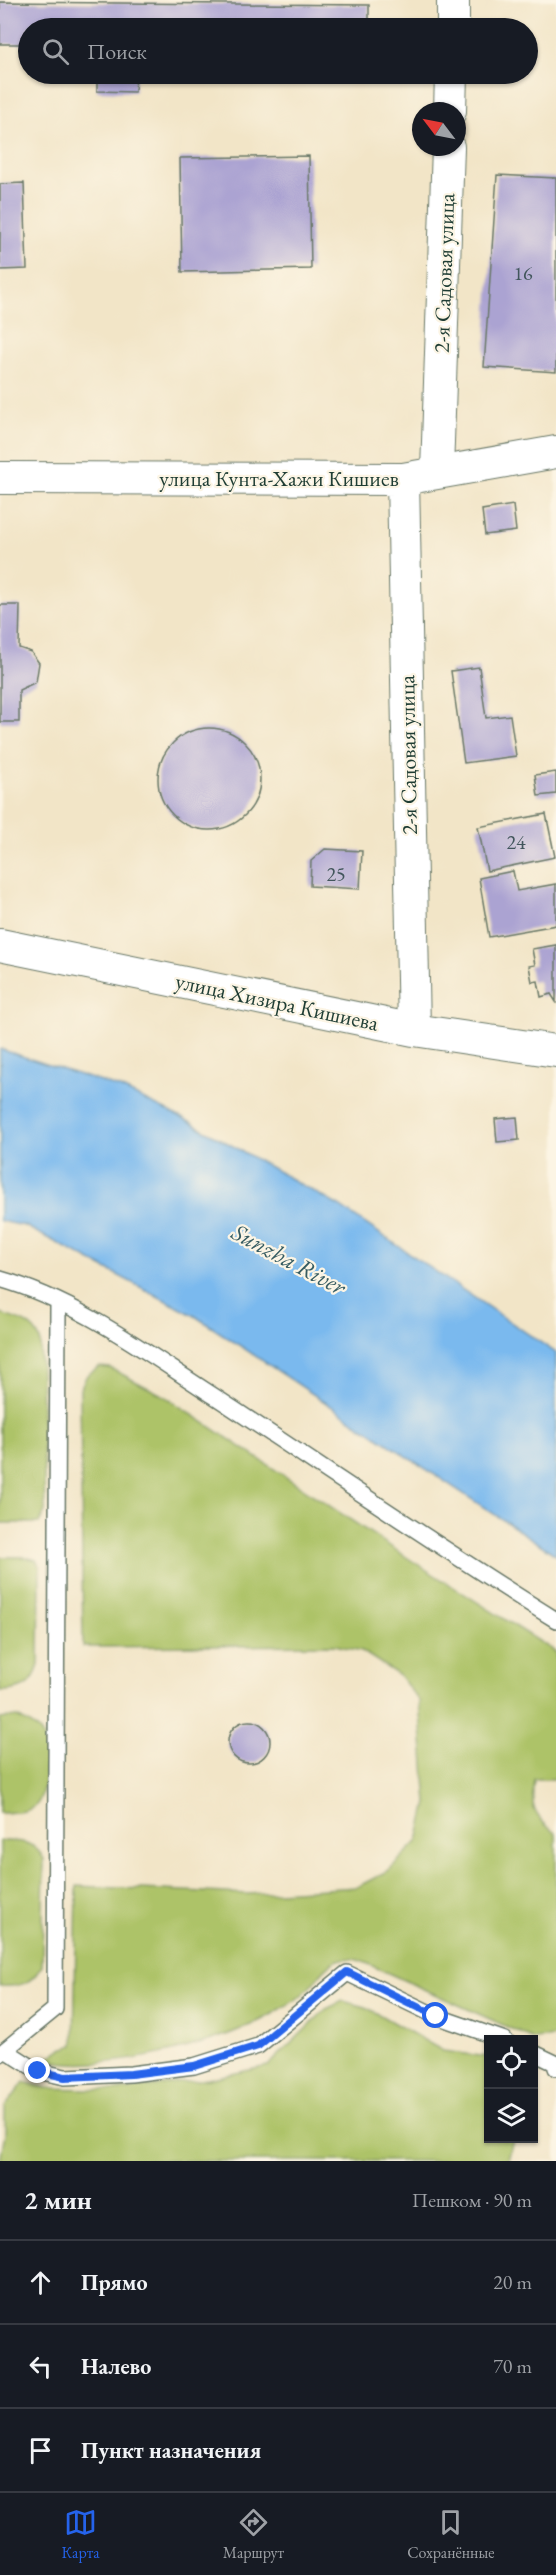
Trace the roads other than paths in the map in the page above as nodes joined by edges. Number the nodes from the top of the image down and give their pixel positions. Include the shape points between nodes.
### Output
1 (453, 0) edge
2 (453, 18) edge
3 (451, 84) edge
4 (450, 102) edge
5 (448, 156) edge
6 (556, 452) edge
7 (437, 471) junction
8 (0, 478) edge
9 (403, 479) junction
10 (0, 945) edge
11 (414, 1030) junction
12 (556, 1051) edge
13 (0, 1279) edge
14 (58, 1302) junction
15 (556, 1620) edge
16 (491, 2035) edge
17 (2, 2052) edge
18 (538, 2055) edge
19 (556, 2068) edge

1 - 2 street
3 - 4 street
5 - 7 street, 2-я Садовая улица
6 - 7 street, улица Кунта-Хажи Кишиев
7 - 9 street, улица Кунта-Хажи Кишиев
8 - 9 street, улица Кунта-Хажи Кишиев
9 - 11 street, 2-я Садовая улица
10 - 11 street, улица Хизира Кишиева
11 - 12 street, улица Хизира Кишиева
13 - 14 lane
14 - 15 lane via 107,1327 457,1559
14 - 17 lane via 55,2009
16 - 17 lane via 436,2016 347,1972 258,2046 194,2066 65,2077 38,2071
18 - 19 lane via 555,2063

